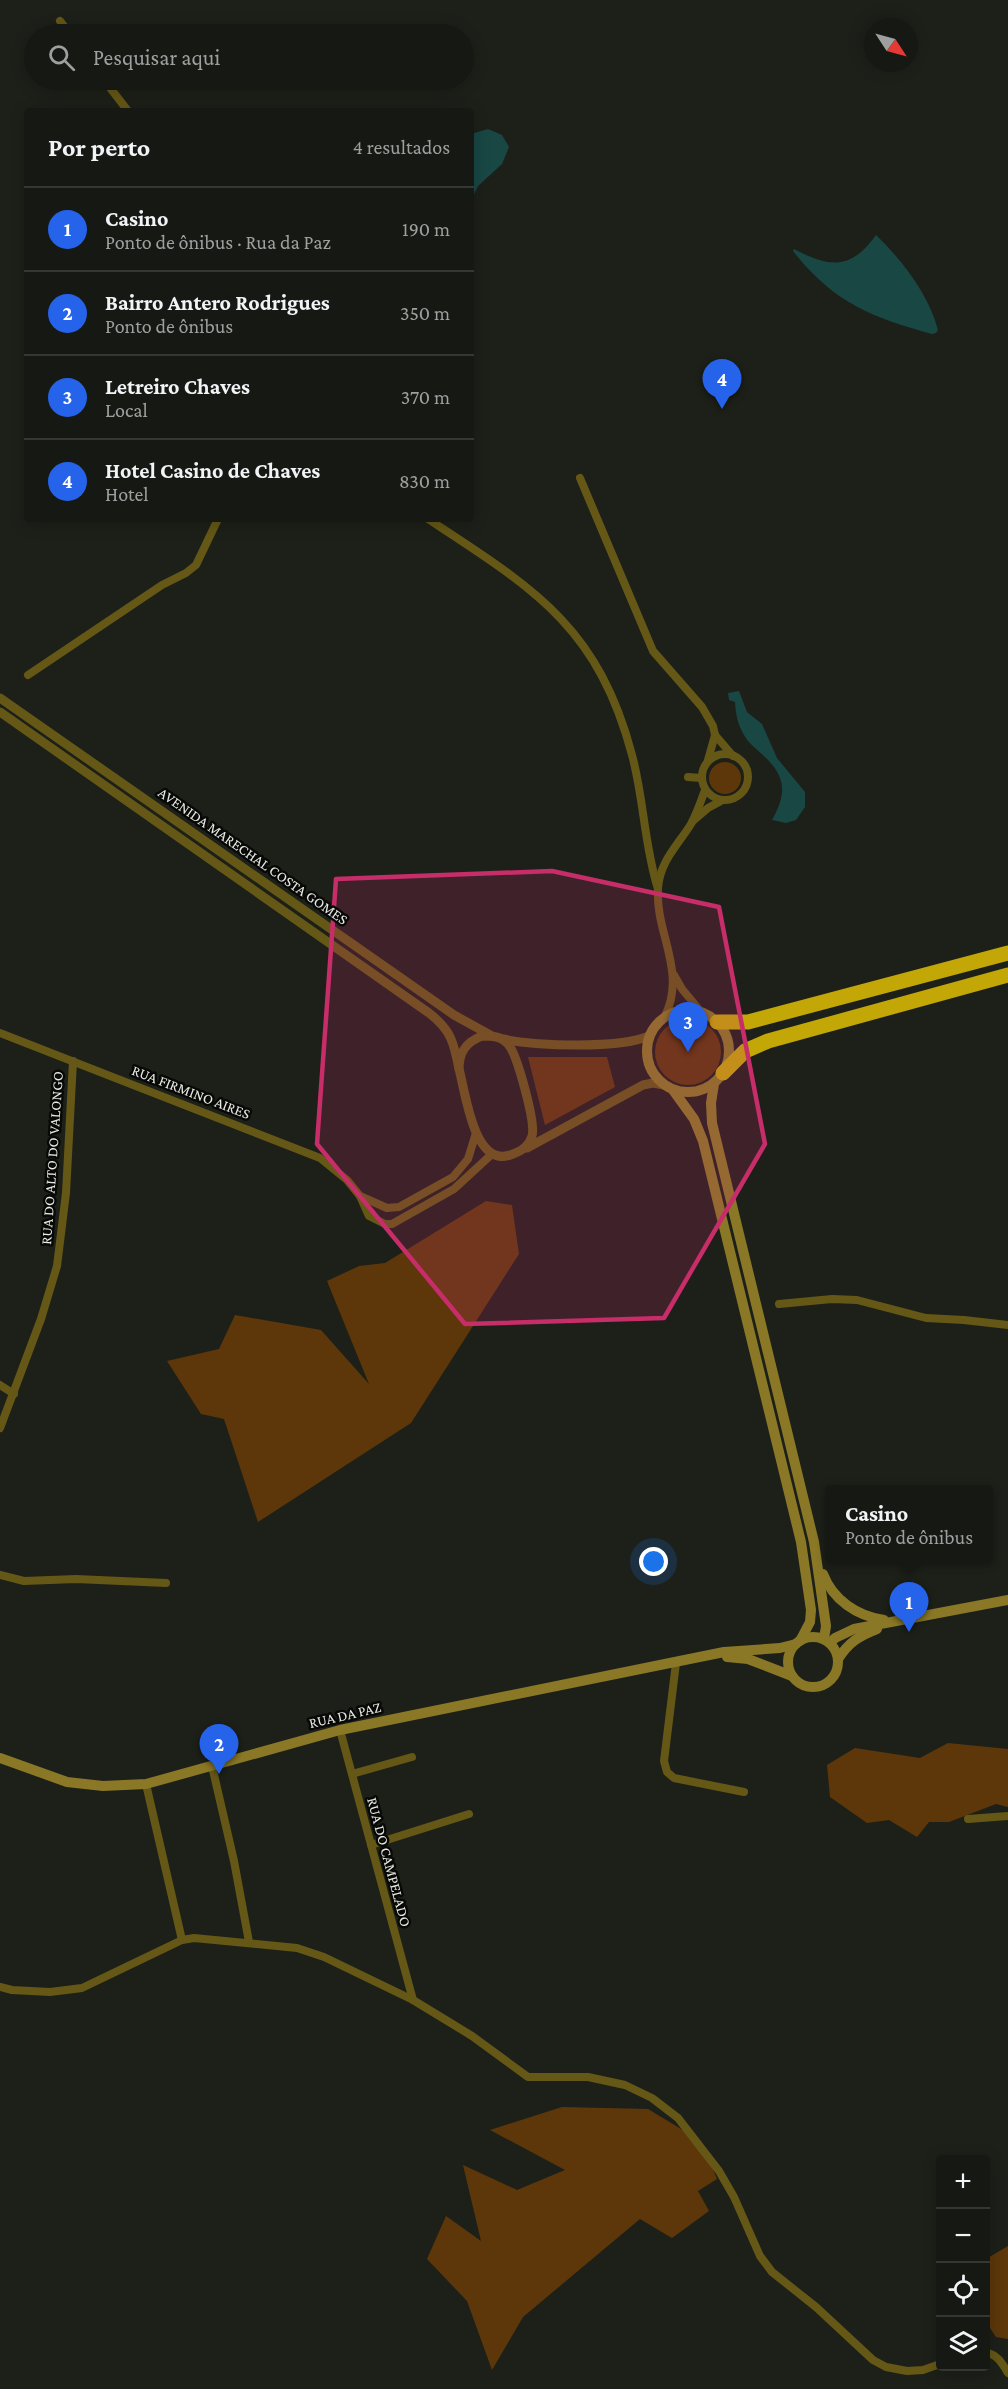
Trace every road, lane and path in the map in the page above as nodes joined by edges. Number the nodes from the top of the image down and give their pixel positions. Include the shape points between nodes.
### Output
1 (60, 21) dead end
2 (62, 24) edge
3 (112, 90) edge
4 (126, 108) edge
5 (580, 478) dead end
6 (217, 522) edge
7 (432, 522) edge
8 (28, 675) dead end
9 (0, 698) edge
10 (0, 712) edge
11 (715, 735) junction
12 (734, 756) junction
13 (707, 762) junction
14 (688, 777) dead end
15 (701, 777) junction
16 (705, 790) junction
17 (721, 801) junction
18 (691, 824) junction
19 (658, 889) junction
20 (1008, 953) edge
21 (672, 971) junction
22 (1008, 975) edge
23 (702, 1012) junction
24 (664, 1018) junction
25 (717, 1022) junction
26 (0, 1033) edge
27 (649, 1036) junction
28 (497, 1037) junction
29 (74, 1060) junction
30 (459, 1069) junction
31 (719, 1078) junction
32 (668, 1088) junction
33 (476, 1133) junction
34 (522, 1151) junction
35 (492, 1154) junction
36 (360, 1196) junction
37 (779, 1304) dead end
38 (1008, 1325) edge
39 (0, 1385) edge
40 (14, 1394) junction
41 (0, 1428) edge
42 (817, 1558) junction
43 (0, 1575) edge
44 (166, 1583) dead end
45 (1008, 1600) edge
46 (893, 1621) junction
47 (827, 1641) junction
48 (798, 1642) junction
49 (702, 1658) junction
50 (838, 1659) junction
51 (676, 1663) junction
52 (792, 1676) junction
53 (340, 1730) junction
54 (412, 1757) dead end
55 (0, 1758) edge
56 (212, 1766) junction
57 (352, 1774) junction
58 (146, 1784) junction
59 (744, 1792) dead end
60 (469, 1814) dead end
61 (1008, 1816) edge
62 (968, 1819) dead end
63 (371, 1845) junction
64 (182, 1940) junction
65 (249, 1942) junction
66 (0, 1987) edge
67 (413, 2000) junction
68 (990, 2354) edge
69 (936, 2365) edge
70 (1008, 2373) edge

1 - 2 street
3 - 4 street
5 - 11 street via 653,651 702,707
6 - 8 street via 196,565
7 - 19 street via 534,592 560,616 602,672 633,756
9 - 28 street, AVENIDA MARECHAL COSTA GOMES via 446,1010
10 - 30 street, AVENIDA MARECHAL COSTA GOMES via 429,1013 453,1041
11 - 12 street
11 - 13 street
12 - 13 street via 719,755
12 - 17 street via 746,766 748,781 736,798
13 - 15 street
14 - 15 street
15 - 16 street
16 - 17 street
16 - 18 street
17 - 18 street
18 - 19 street via 669,853
19 - 21 street
20 - 25 highway via 748,1022
21 - 23 street via 682,990
21 - 24 street via 674,993
22 - 31 highway via 768,1041 745,1051
23 - 24 main road via 685,1010
23 - 25 main road
24 - 27 main road
25 - 31 main road via 726,1035 729,1051
26 - 29 street, RUA FIRMINO AIRES
27 - 28 street via 628,1043 565,1044 522,1043
27 - 32 main road via 649,1066
28 - 30 street via 473,1039 459,1060
28 - 34 street via 513,1051 533,1126 532,1136
29 - 36 street, RUA FIRMINO AIRES via 320,1158 342,1174
29 - 40 street, RUA DO ALTO DO VALONGO via 57,1266
30 - 33 street, AVENIDA MARECHAL COSTA GOMES
31 - 32 main road via 699,1091 687,1093
31 - 42 main road via 711,1103 712,1123
32 - 34 street via 653,1083 642,1085
32 - 48 main road via 694,1119 703,1141 801,1542 811,1610 810,1622
33 - 35 street
33 - 36 street via 461,1169 447,1182 392,1209
34 - 35 street via 509,1156
35 - 36 street, RUA FIRMINO AIRES via 454,1189 392,1224 369,1216
37 - 38 street via 857,1300 926,1318
39 - 40 street
40 - 41 street, RUA DO ALTO DO VALONGO
42 - 46 main road via 826,1583 847,1606 871,1618
42 - 47 main road
43 - 44 street via 24,1581
45 - 46 main road
46 - 47 main road via 854,1629
46 - 50 main road via 857,1637
47 - 48 main road via 808,1638
47 - 50 main road
48 - 49 main road
48 - 52 main road via 788,1659
49 - 51 main road, RUA DA PAZ
49 - 52 main road via 748,1659
50 - 52 main road via 836,1673 820,1687 806,1687
51 - 53 main road, RUA DA PAZ
51 - 59 street via 664,1761 667,1772 674,1778
53 - 56 main road, RUA DA PAZ
53 - 57 street, RUA DO CAMPELADO
54 - 57 street
55 - 58 main road, RUA DA PAZ via 67,1782 103,1786
56 - 58 main road, RUA DA PAZ
56 - 65 street
57 - 63 street, RUA DO CAMPELADO
58 - 64 street
60 - 63 street
61 - 62 street
63 - 67 street, RUA DO CAMPELADO
64 - 65 street
64 - 66 street via 82,1988 50,1992
65 - 67 street via 297,1948 324,1957
67 - 69 street via 528,2077 588,2077 625,2085 652,2098 678,2118 719,2171 760,2256 772,2272 873,2360 907,2371
68 - 70 street

